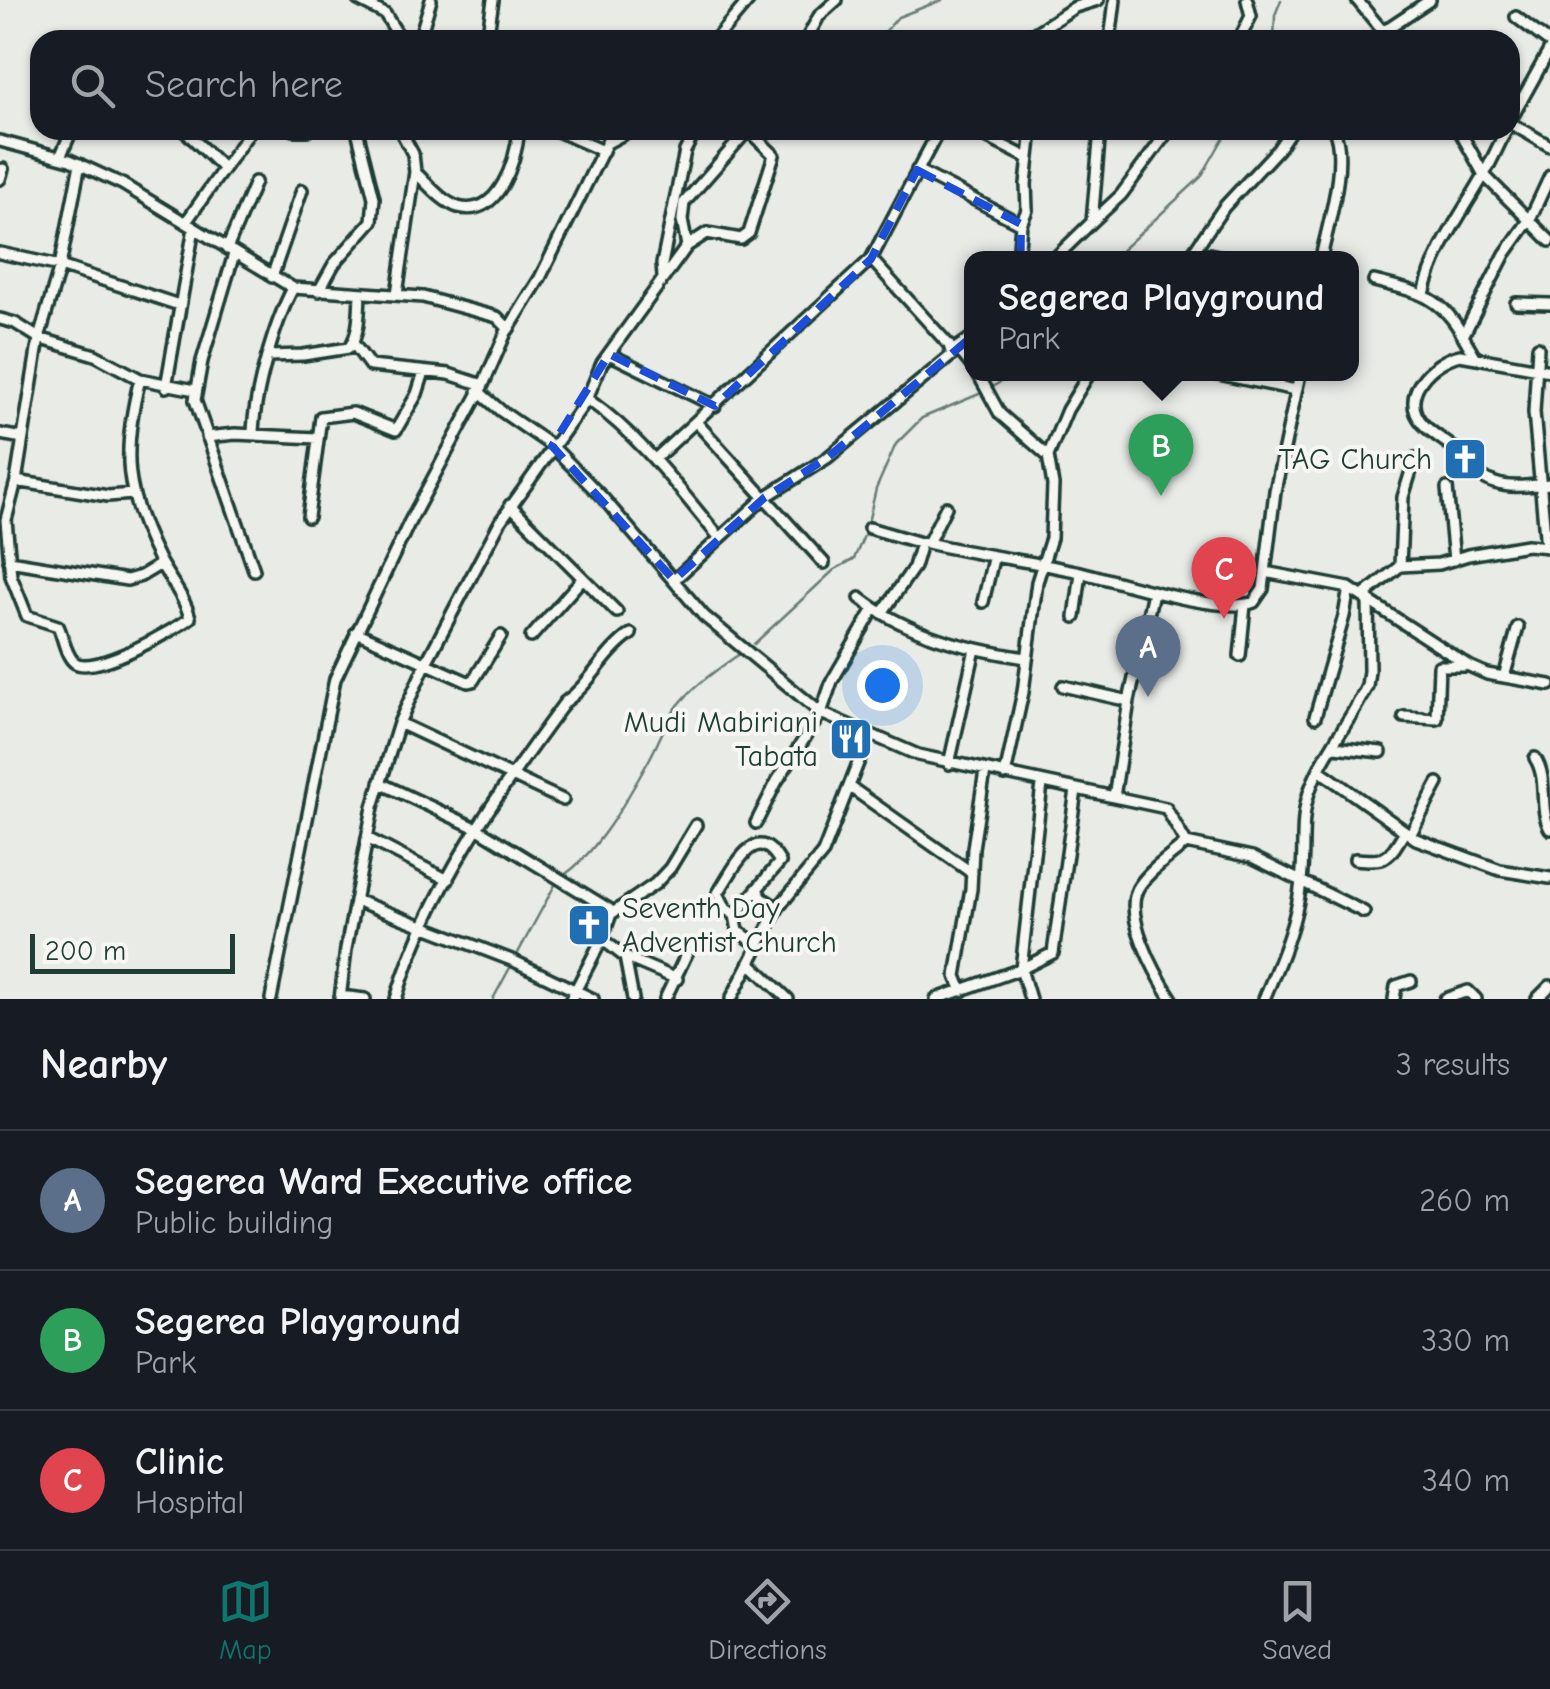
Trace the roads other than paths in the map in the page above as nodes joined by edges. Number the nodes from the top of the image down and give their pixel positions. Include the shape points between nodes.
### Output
1 (358, 0) edge
2 (432, 0) edge
3 (493, 0) edge
4 (749, 0) edge
5 (837, 0) edge
6 (1098, 0) edge
7 (1115, 0) edge
8 (1247, 0) edge
9 (1358, 0) edge
10 (1430, 0) edge
11 (1516, 17) dead end
12 (1042, 28) joint
13 (396, 30) edge
14 (422, 30) edge
15 (488, 30) edge
16 (726, 30) edge
17 (811, 30) edge
18 (1039, 30) edge
19 (1111, 30) edge
20 (1244, 30) edge
21 (1381, 30) edge
22 (1393, 30) edge
23 (1550, 46) edge
24 (1520, 103) edge
25 (1520, 128) edge
26 (68, 140) edge
27 (194, 140) edge
28 (244, 140) edge
29 (360, 140) edge
30 (405, 140) edge
31 (518, 140) edge
32 (584, 140) edge
33 (608, 140) edge
34 (616, 140) edge
35 (691, 140) edge
36 (739, 140) edge
37 (758, 140) edge
38 (934, 140) edge
39 (992, 140) edge
40 (1031, 140) edge
41 (1099, 140) edge
42 (1162, 140) edge
43 (1284, 140) edge
44 (1338, 140) edge
45 (1465, 140) edge
46 (1501, 140) edge
47 (0, 141) edge
48 (1550, 146) edge
49 (605, 147) junction
50 (60, 157) junction
51 (1028, 158) junction
52 (80, 164) junction
53 (223, 168) junction
54 (917, 170) junction
55 (414, 172) junction
56 (1484, 174) junction
57 (1550, 176) edge
58 (256, 182) dead end
59 (302, 190) dead end
60 (1530, 219) junction
61 (1092, 222) junction
62 (1021, 224) junction
63 (190, 225) junction
64 (1550, 242) edge
65 (687, 246) junction
66 (1019, 251) edge
67 (1062, 251) edge
68 (1195, 251) edge
69 (1322, 251) edge
70 (230, 252) junction
71 (0, 253) edge
72 (872, 259) junction
73 (60, 266) junction
74 (272, 277) junction
75 (663, 277) junction
76 (1374, 281) dead end
77 (293, 288) junction
78 (319, 291) junction
79 (360, 294) junction
80 (397, 294) junction
81 (1424, 294) junction
82 (1516, 303) dead end
83 (1550, 304) edge
84 (179, 305) junction
85 (0, 319) edge
86 (508, 330) junction
87 (1463, 336) junction
88 (39, 338) junction
89 (354, 343) junction
90 (964, 343) edge
91 (1538, 347) dead end
92 (954, 349) junction
93 (609, 354) junction
94 (268, 356) junction
95 (964, 358) edge
96 (1476, 358) junction
97 (1536, 368) junction
98 (1550, 371) edge
99 (424, 372) junction
100 (140, 379) junction
101 (982, 381) edge
102 (1085, 381) edge
103 (1252, 381) edge
104 (1298, 381) edge
105 (166, 387) junction
106 (480, 388) junction
107 (195, 390) junction
108 (1296, 390) junction
109 (586, 401) junction
110 (715, 406) junction
111 (697, 423) junction
112 (0, 434) edge
113 (253, 434) junction
114 (23, 438) junction
115 (207, 438) junction
116 (316, 438) junction
117 (552, 446) junction
118 (1048, 456) junction
119 (1414, 458) dead end
120 (656, 459) junction
121 (16, 481) junction
122 (1544, 485) edge
123 (1447, 488) dead end
124 (133, 494) junction
125 (764, 498) junction
126 (510, 505) junction
127 (946, 507) dead end
128 (308, 517) dead end
129 (3, 528) edge
130 (869, 528) dead end
131 (718, 537) junction
132 (925, 543) junction
133 (1548, 547) edge
134 (993, 558) junction
135 (1454, 560) junction
136 (9, 561) junction
137 (824, 563) dead end
138 (161, 564) junction
139 (1041, 565) junction
140 (1400, 566) junction
141 (254, 570) dead end
142 (1081, 572) junction
143 (1265, 572) junction
144 (582, 578) junction
145 (674, 580) junction
146 (1349, 588) junction
147 (1153, 592) junction
148 (1366, 596) junction
149 (860, 598) dead end
150 (982, 602) dead end
151 (1244, 605) junction
152 (878, 611) junction
153 (617, 612) dead end
154 (1075, 617) dead end
155 (1518, 627) dead end
156 (356, 632) junction
157 (630, 634) dead end
158 (501, 636) dead end
159 (531, 637) dead end
160 (975, 649) junction
161 (1240, 656) dead end
162 (1026, 658) junction
163 (426, 661) junction
164 (1469, 666) junction
165 (1504, 677) junction
166 (1550, 685) edge
167 (1063, 686) dead end
168 (1130, 701) junction
169 (821, 713) junction
170 (1314, 717) dead end
171 (1404, 717) dead end
172 (399, 723) junction
173 (869, 735) junction
174 (1334, 748) junction
175 (1380, 752) dead end
176 (1536, 758) dead end
177 (949, 764) junction
178 (1319, 770) junction
179 (985, 771) junction
180 (1006, 775) junction
181 (508, 777) junction
182 (380, 783) junction
183 (1438, 783) dead end
184 (1042, 784) junction
185 (850, 787) junction
186 (1076, 790) junction
187 (1114, 798) junction
188 (562, 800) dead end
189 (756, 822) dead end
190 (696, 824) dead end
191 (478, 829) junction
192 (1550, 830) edge
193 (1408, 833) junction
194 (367, 838) junction
195 (1186, 843) junction
196 (1355, 859) dead end
197 (972, 873) junction
198 (1550, 878) edge
199 (448, 880) junction
200 (1302, 880) junction
201 (757, 890) junction
202 (355, 900) junction
203 (778, 908) junction
204 (1364, 912) dead end
205 (611, 914) junction
206 (735, 916) junction
207 (421, 926) junction
208 (602, 939) junction
209 (757, 944) junction
210 (688, 951) dead end
211 (625, 957) junction
212 (750, 964) junction
213 (1021, 969) junction
214 (676, 979) junction
215 (1411, 981) dead end
216 (1550, 986) edge
217 (962, 991) junction
218 (573, 995) edge
219 (340, 998) edge
220 (270, 999) edge
221 (365, 999) edge
222 (396, 999) edge
223 (593, 999) edge
224 (632, 999) edge
225 (665, 999) edge
226 (731, 999) edge
227 (788, 999) edge
228 (936, 999) edge
229 (1030, 999) edge
230 (1172, 999) edge
231 (1264, 999) edge
232 (1394, 999) edge
233 (1445, 999) edge
234 (1476, 999) edge
235 (1536, 999) edge

1 - 13 street via 386,14
2 - 14 street
3 - 15 street
4 - 16 street
5 - 17 street
6 - 12 street
7 - 19 street
8 - 20 street via 1251,16
9 - 21 street
10 - 22 street
11 - 23 street
12 - 18 street
23 - 24 street
25 - 48 street
26 - 50 street
27 - 53 street
28 - 53 street
29 - 78 street via 374,198 372,221
30 - 55 street
31 - 55 street via 511,172 478,205 455,206
32 - 49 street
33 - 49 street
34 - 49 street
35 - 75 street
36 - 65 street via 684,203
37 - 65 street via 774,155 749,233 741,239 707,233
38 - 54 street
39 - 51 street
40 - 51 street
41 - 61 street
42 - 61 street
43 - 68 street
44 - 69 street
45 - 56 street
46 - 56 street
47 - 50 street
49 - 86 street
50 - 52 street
51 - 62 street
52 - 63 street
52 - 73 street
53 - 63 street
54 - 62 street
54 - 72 street
55 - 80 street
56 - 60 street
56 - 81 street via 1450,229
57 - 60 street
58 - 70 street
59 - 74 street
60 - 64 street
60 - 87 street
61 - 67 street
62 - 66 street
63 - 70 street
63 - 84 street
65 - 75 street
70 - 74 street
70 - 107 street
71 - 73 street
72 - 92 street
72 - 110 street
73 - 84 street
73 - 88 street
74 - 77 street
75 - 93 street
76 - 81 street
77 - 78 street
77 - 94 street
78 - 79 street
79 - 80 street
79 - 89 street
80 - 86 street via 499,318
81 - 87 street via 1447,310
82 - 83 street
84 - 105 street
85 - 88 street
86 - 106 street
87 - 96 street
88 - 100 street via 96,355
88 - 114 street
89 - 94 street via 316,354
89 - 99 street via 370,366
90 - 92 street
91 - 97 street
92 - 95 street
92 - 125 street via 827,458
93 - 109 street
93 - 110 street
94 - 113 street
96 - 97 street
96 - 122 street via 1449,357 1427,371 1416,397 1422,423 1482,477 1506,486
97 - 98 street
97 - 122 street
99 - 106 street via 468,378
99 - 116 street via 396,430 358,414 334,413 322,416
100 - 105 street
100 - 124 street via 126,446
101 - 118 street via 1000,414
102 - 118 street
103 - 108 street
104 - 108 street
105 - 107 street
106 - 117 street via 501,412
106 - 156 street
107 - 115 street
108 - 143 street
109 - 117 street
109 - 120 street
110 - 111 street
111 - 120 street
111 - 125 street
112 - 114 street
113 - 115 street
113 - 116 street
114 - 121 street
115 - 141 street
116 - 128 street
117 - 126 street
117 - 145 street
118 - 139 street via 1051,538
119 - 140 street via 1403,497
120 - 131 street
121 - 124 street
121 - 129 street
122 - 133 street
123 - 135 street
124 - 138 street
125 - 131 street
125 - 137 street
126 - 144 street
126 - 163 street
127 - 132 street
129 - 136 street
130 - 132 street
131 - 145 street
132 - 134 street
132 - 152 street
133 - 135 street
134 - 139 street
134 - 150 street
135 - 140 street
136 - 138 street via 126,580
136 - 138 street via 27,616 57,624 72,660 89,666 189,620
139 - 142 street
139 - 162 street
140 - 148 street
142 - 147 street
142 - 154 street
143 - 146 street
143 - 151 street via 1263,589
144 - 153 street
144 - 159 street
145 - 169 street via 723,633
146 - 148 street
146 - 170 street
147 - 151 street
147 - 168 street
148 - 164 street
148 - 174 street via 1367,686
149 - 152 street
151 - 161 street
152 - 160 street
152 - 169 street via 832,681
155 - 165 street
156 - 163 street
156 - 220 street via 331,693
157 - 181 street via 565,702
158 - 163 street via 471,682
160 - 162 street
160 - 177 street
162 - 180 street
163 - 172 street
164 - 165 street
164 - 171 street via 1438,666 1437,719
165 - 166 street
167 - 168 street
168 - 187 street
169 - 173 street
169 - 189 street
172 - 181 street
172 - 182 street
173 - 177 street
173 - 185 street
174 - 175 street
174 - 178 street
176 - 192 street
177 - 179 street
178 - 193 street
178 - 200 street via 1306,801
179 - 180 street
179 - 197 street
180 - 184 street
181 - 188 street
181 - 191 street
182 - 191 street
182 - 194 street
183 - 193 street
184 - 186 street
184 - 213 street
185 - 197 street
185 - 203 street via 823,853
186 - 187 street
186 - 213 street via 1053,953
187 - 195 street via 1166,808
190 - 205 street via 655,884
191 - 199 street
191 - 205 street
193 - 196 street via 1382,861
193 - 198 street via 1500,870
194 - 199 street
194 - 202 street
195 - 200 street via 1252,857
195 - 230 street via 1133,898 1151,964
197 - 217 street via 956,976
199 - 207 street
200 - 204 street
200 - 231 street
201 - 203 street
201 - 206 street
201 - 206 street via 780,862 759,844 747,849 718,894
202 - 207 street
202 - 219 street
203 - 209 street
205 - 208 street
206 - 209 street via 738,931
207 - 218 street via 514,961
207 - 222 street
208 - 211 street
208 - 218 street
209 - 212 street
210 - 214 street
211 - 214 street
211 - 224 street
212 - 226 street
212 - 227 street
213 - 217 street
213 - 229 street
214 - 225 street
215 - 232 street via 1396,986
216 - 235 street
217 - 228 street
218 - 223 street
219 - 221 street
233 - 234 street via 1468,991

